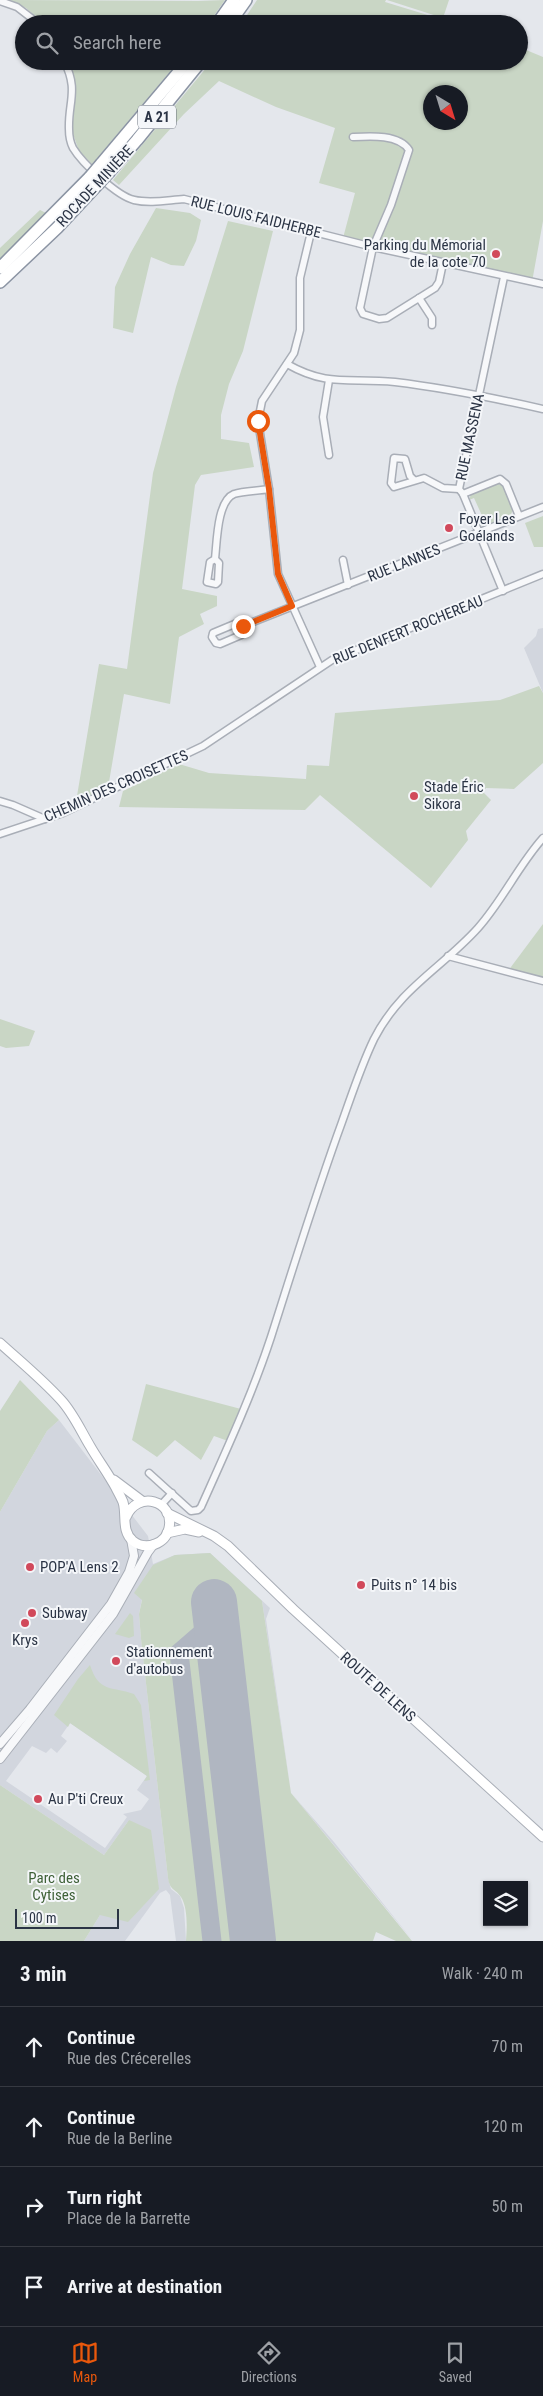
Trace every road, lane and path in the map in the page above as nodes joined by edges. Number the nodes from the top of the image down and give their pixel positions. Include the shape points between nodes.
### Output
1 (234, 0) edge
2 (246, 0) edge
3 (0, 1) edge
4 (27, 15) edge
5 (223, 15) edge
6 (235, 15) edge
7 (67, 70) edge
8 (181, 70) edge
9 (194, 70) edge
10 (353, 137) dead end
11 (105, 167) junction
12 (94, 180) junction
13 (311, 232) junction
14 (373, 247) junction
15 (443, 263) junction
16 (0, 268) edge
17 (504, 277) junction
18 (0, 282) edge
19 (543, 284) edge
20 (419, 298) junction
21 (432, 325) dead end
22 (287, 364) junction
23 (328, 380) junction
24 (478, 395) junction
25 (543, 409) edge
26 (329, 455) dead end
27 (414, 480) junction
28 (269, 489) junction
29 (461, 492) junction
30 (543, 507) edge
31 (519, 516) junction
32 (479, 533) junction
33 (215, 559) dead end
34 (343, 560) dead end
35 (543, 574) edge
36 (348, 585) junction
37 (503, 591) junction
38 (292, 606) junction
39 (243, 626) junction
40 (320, 667) junction
41 (203, 746) joint
42 (0, 801) edge
43 (45, 820) junction
44 (0, 834) edge
45 (543, 838) edge
46 (448, 956) junction
47 (543, 981) edge
48 (0, 1343) edge
49 (149, 1473) dead end
50 (108, 1474) junction
51 (172, 1493) junction
52 (142, 1501) junction
53 (161, 1505) junction
54 (167, 1513) junction
55 (126, 1517) junction
56 (167, 1533) junction
57 (214, 1536) junction
58 (131, 1539) junction
59 (154, 1544) junction
60 (0, 1744) edge
61 (0, 1759) edge
62 (543, 1837) edge

1 - 5 highway
2 - 6 highway
3 - 4 street
7 - 13 street, RUE LOUIS FAIDHERBE via 73,98 69,127 72,145 119,193 142,201 184,199
8 - 11 highway, ROCADE MINIÈRE / A 21
9 - 11 highway, ROCADE MINIÈRE / A 21 via 157,117
10 - 14 street via 389,138 403,143 409,150
11 - 12 highway, ROCADE MINIÈRE / A 21, bridge
12 - 16 highway, ROCADE MINIÈRE / A 21
12 - 18 highway, ROCADE MINIÈRE / A 21
13 - 14 street, RUE LOUIS FAIDHERBE
13 - 22 street via 300,278 300,330 294,353
14 - 15 street, RUE LOUIS FAIDHERBE
14 - 20 street via 360,308 363,314 387,318
15 - 17 street, RUE LOUIS FAIDHERBE
15 - 20 street via 440,282
17 - 19 street, RUE LOUIS FAIDHERBE
17 - 24 street, RUE MASSENA
20 - 21 street via 432,318
22 - 23 street
22 - 28 street via 262,401 259,413
23 - 24 street via 383,380
23 - 26 street via 323,417
24 - 25 street
24 - 29 street, RUE MASSENA
27 - 27 street via 405,459 394,458 392,486 397,488
27 - 29 street via 424,478
28 - 33 street via 234,494 226,500 221,510
28 - 38 street via 278,574
29 - 31 street via 500,479 506,484
29 - 32 street, RUE MASSENA
30 - 31 street, RUE LANNES
31 - 32 street, RUE LANNES
32 - 36 street, RUE LANNES
32 - 37 street, RUE MASSENA
34 - 36 street
35 - 37 street, RUE DENFERT ROCHEREAU
36 - 38 street, RUE LANNES
37 - 40 street, RUE DENFERT ROCHEREAU via 349,652
38 - 39 street, RUE LANNES
38 - 40 street
39 - 39 street via 237,623 213,633 212,637 220,644 241,635
40 - 41 street, RUE DENFERT ROCHEREAU
41 - 43 street, CHEMIN DES CROISETTES
42 - 43 street
43 - 44 street, CHEMIN DES CROISETTES
45 - 46 street via 514,874 490,913
46 - 47 street
46 - 51 street via 397,1004 375,1039 322,1177 271,1337 229,1445 198,1510 192,1511
48 - 50 main road via 62,1402
49 - 51 street
50 - 52 main road
50 - 55 main road
51 - 53 street
52 - 53 main road
52 - 55 main road via 132,1507
53 - 54 main road
54 - 56 main road via 170,1526
54 - 57 main road, ROUTE DE LENS
55 - 58 main road via 125,1528
56 - 57 main road, ROUTE DE LENS via 185,1529
56 - 59 main road
57 - 62 main road, ROUTE DE LENS
58 - 59 main road via 143,1545
58 - 60 street via 134,1556 111,1604
59 - 61 street via 113,1614

